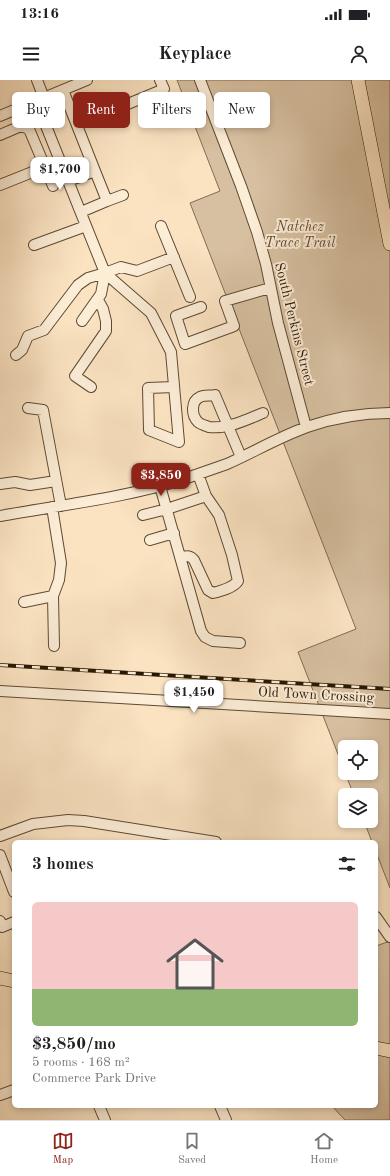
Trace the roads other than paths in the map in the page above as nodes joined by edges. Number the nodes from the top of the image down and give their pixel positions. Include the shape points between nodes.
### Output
1 (37, 80) edge
2 (87, 80) edge
3 (160, 80) edge
4 (200, 80) edge
5 (358, 80) edge
6 (63, 90) junction
7 (39, 92) edge
8 (58, 92) edge
9 (130, 103) edge
10 (12, 111) edge
11 (0, 116) edge
12 (73, 117) edge
13 (49, 128) edge
14 (77, 128) edge
15 (0, 135) edge
16 (60, 161) junction
17 (45, 167) junction
18 (95, 171) junction
19 (68, 182) junction
20 (0, 184) edge
21 (53, 186) dead end
22 (123, 195) dead end
23 (107, 201) junction
24 (81, 212) junction
25 (86, 226) junction
26 (162, 226) dead end
27 (390, 244) edge
28 (34, 246) dead end
29 (174, 257) junction
30 (105, 273) junction
31 (270, 288) junction
32 (190, 297) dead end
33 (98, 300) junction
34 (201, 307) dead end
35 (89, 312) junction
36 (105, 316) junction
37 (82, 322) dead end
38 (16, 354) dead end
39 (91, 387) dead end
40 (174, 387) junction
41 (28, 408) dead end
42 (263, 413) dead end
43 (390, 413) edge
44 (306, 427) junction
45 (241, 457) junction
46 (198, 474) junction
47 (56, 481) junction
48 (0, 484) edge
49 (160, 486) junction
50 (206, 496) junction
51 (57, 506) junction
52 (166, 509) junction
53 (143, 515) dead end
54 (0, 516) edge
55 (174, 534) junction
56 (150, 540) dead end
57 (180, 557) junction
58 (52, 596) junction
59 (24, 602) dead end
60 (240, 644) dead end
61 (54, 646) dead end
62 (0, 691) edge
63 (390, 714) edge
64 (0, 836) edge
65 (203, 840) edge
66 (0, 855) edge
67 (12, 887) edge
68 (378, 920) edge
69 (0, 921) edge
70 (12, 923) edge
71 (390, 937) edge
72 (0, 978) edge
73 (12, 981) edge
74 (378, 1048) edge
75 (390, 1051) edge
76 (12, 1091) edge
77 (0, 1095) edge
78 (100, 1108) edge
79 (221, 1108) edge
80 (105, 1120) edge
81 (226, 1120) edge

1 - 7 street
2 - 6 street
3 - 9 street via 164,89
4 - 31 street, South Perkins Street via 255,226
5 - 27 main road
6 - 8 street
6 - 12 street
10 - 11 street
13 - 16 street
14 - 18 street
15 - 17 street via 21,126 29,129
16 - 17 street
16 - 19 street
17 - 20 street
17 - 21 street
18 - 19 street
18 - 23 street
19 - 24 street
22 - 23 street
23 - 24 street
24 - 25 street
25 - 28 street
25 - 30 street
26 - 29 street
29 - 30 street via 137,271 121,267
29 - 32 street
30 - 33 street
30 - 38 street via 88,278 78,285 44,330 28,336 22,350
30 - 40 street via 151,313 171,352
31 - 34 street via 225,300 234,326 185,344 176,316
31 - 44 street, South Perkins Street
33 - 35 street
33 - 36 street
35 - 36 street
35 - 37 street
36 - 39 street via 106,331 75,376
40 - 40 street via 175,395 179,442 149,430 148,388
41 - 47 street via 43,410
42 - 45 street via 228,426
43 - 44 street via 357,415
44 - 45 street
45 - 46 street
46 - 49 street
46 - 50 street
47 - 48 street via 30,485 15,482
47 - 51 street
49 - 51 street
49 - 52 street
50 - 52 street
50 - 57 street via 219,515 238,581 213,593 208,590 191,556
51 - 54 street
51 - 58 street via 61,563 59,580
52 - 53 street
52 - 55 street
55 - 56 street
55 - 57 street
57 - 60 street via 201,631 205,637 213,642
58 - 59 street
58 - 61 street
62 - 63 street, Old Town Crossing
64 - 65 street via 33,824 68,820
66 - 67 street
68 - 71 street
69 - 70 street via 2,927
72 - 73 main road
74 - 75 main road
76 - 77 street
78 - 80 street
79 - 81 street

